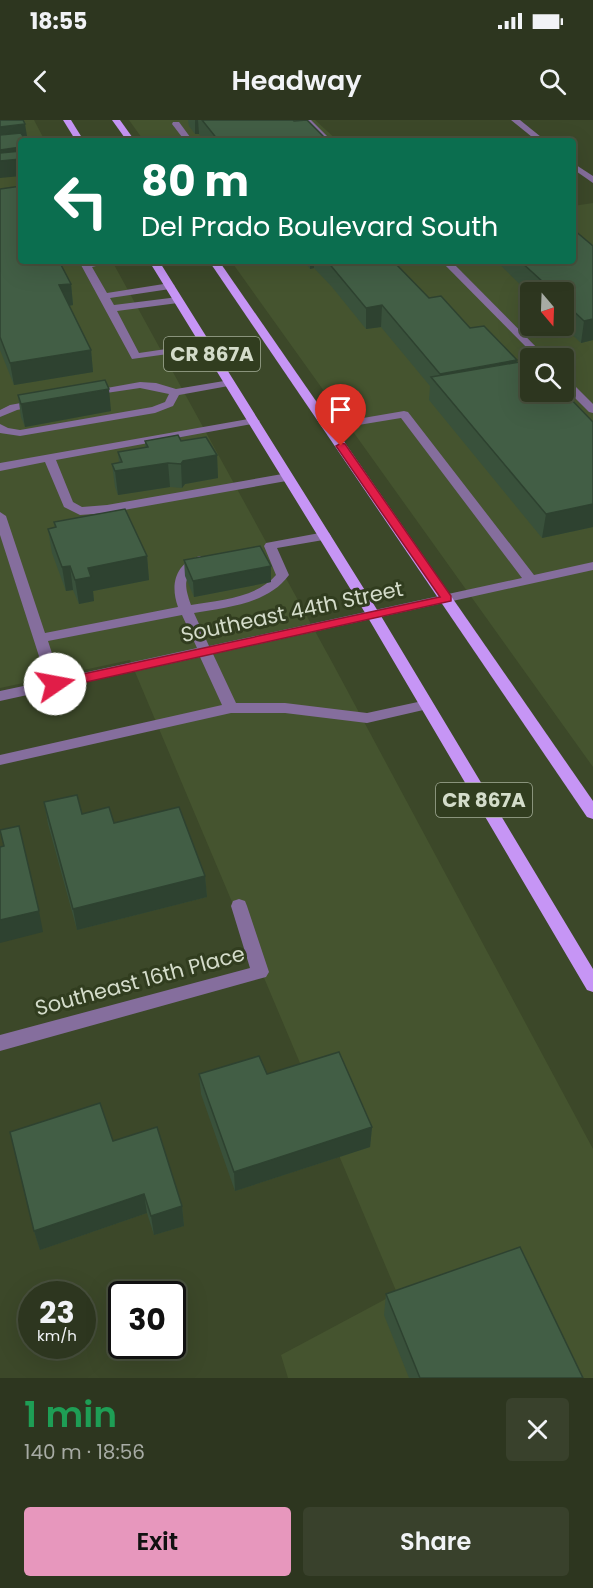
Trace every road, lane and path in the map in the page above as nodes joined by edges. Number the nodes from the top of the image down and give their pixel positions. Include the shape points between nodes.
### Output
1 (67, 120) edge
2 (116, 120) edge
3 (307, 120) edge
4 (515, 120) edge
5 (176, 124) dead end
6 (78, 138) edge
7 (129, 138) edge
8 (187, 138) edge
9 (325, 138) edge
10 (538, 138) edge
11 (576, 167) edge
12 (593, 180) edge
13 (92, 264) edge
14 (156, 264) edge
15 (216, 264) edge
16 (449, 264) edge
17 (170, 286) junction
18 (104, 296) junction
19 (178, 300) junction
20 (109, 309) junction
21 (207, 346) junction
22 (532, 348) edge
23 (230, 382) junction
24 (574, 391) edge
25 (175, 392) junction
26 (83, 395) edge
27 (49, 401) edge
28 (593, 410) edge
29 (0, 414) edge
30 (254, 421) junction
31 (0, 427) edge
32 (328, 427) junction
33 (49, 458) junction
34 (0, 467) edge
35 (288, 477) junction
36 (0, 516) edge
37 (325, 536) junction
38 (213, 557) edge
39 (593, 566) edge
40 (531, 580) junction
41 (447, 599) junction
42 (186, 610) junction
43 (374, 616) junction
44 (40, 638) junction
45 (206, 652) junction
46 (55, 684) junction
47 (0, 696) edge
48 (427, 705) junction
49 (231, 708) junction
50 (0, 760) edge
51 (593, 813) edge
52 (239, 906) dead end
53 (593, 985) edge
54 (0, 1043) edge

1 - 6 main road
2 - 7 main road
3 - 9 street
4 - 10 street
5 - 8 street
11 - 12 street
13 - 18 street via 86,265
14 - 17 main road, CR 867A
15 - 32 main road, CR 867A
16 - 22 street
17 - 18 street
17 - 19 main road, CR 867A
18 - 20 street
19 - 20 street
19 - 21 main road, CR 867A
20 - 21 street via 136,357
21 - 23 main road, CR 867A
23 - 25 street
23 - 30 main road, CR 867A
24 - 28 street
25 - 26 street via 140,385
25 - 31 street via 169,404 155,410 20,433
27 - 29 street
30 - 33 street
30 - 35 main road, CR 867A
32 - 40 street via 404,414
32 - 41 main road, CR 867A
33 - 34 street
33 - 35 street via 68,504 80,511
35 - 37 main road, CR 867A
36 - 44 street
37 - 42 street via 265,547 283,575 253,596
37 - 43 main road, CR 867A
38 - 42 street via 195,562 181,577 178,586
39 - 40 street, Southeast 44th Street
40 - 41 street, Southeast 44th Street
41 - 43 street, Southeast 44th Street
41 - 51 main road, CR 867A
42 - 44 street
42 - 45 street
43 - 45 street, Southeast 44th Street
43 - 48 main road, CR 867A
44 - 46 street
45 - 46 street, Southeast 44th Street
45 - 49 street
46 - 47 street, Southeast 44th Street
48 - 49 street via 367,718 285,708
48 - 53 main road, CR 867A
49 - 50 street
52 - 54 street, Southeast 16th Place via 260,972

